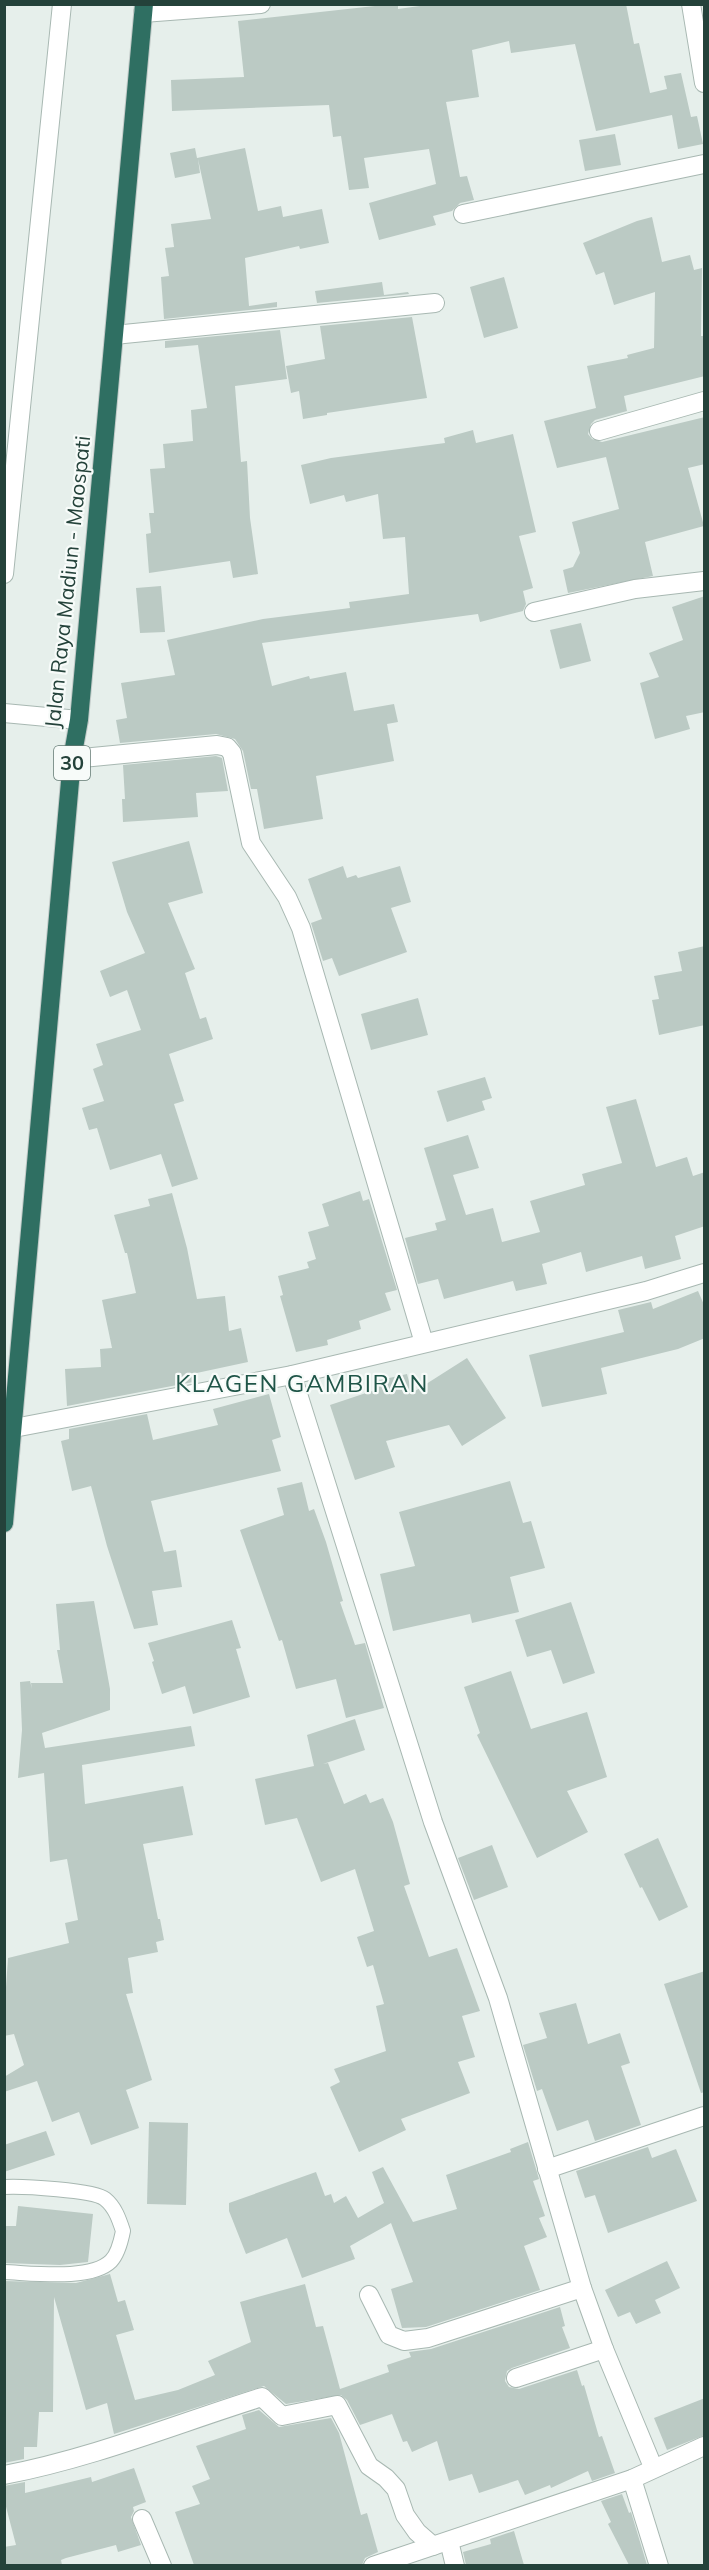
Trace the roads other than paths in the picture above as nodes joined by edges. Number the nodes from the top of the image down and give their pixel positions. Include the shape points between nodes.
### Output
1 (62, 4) edge
2 (261, 4) edge
3 (691, 4) edge
4 (143, 9) edge
5 (705, 83) edge
6 (705, 165) edge
7 (463, 214) dead end
8 (435, 303) dead end
9 (114, 335) junction
10 (705, 401) edge
11 (599, 432) dead end
12 (4, 574) edge
13 (705, 581) edge
14 (534, 612) dead end
15 (4, 713) edge
16 (79, 720) junction
17 (72, 759) junction
18 (705, 1273) edge
19 (424, 1343) junction
20 (292, 1375) junction
21 (9, 1428) edge
22 (4, 1523) edge
23 (705, 2116) edge
24 (547, 2169) junction
25 (4, 2187) edge
26 (4, 2272) edge
27 (582, 2288) junction
28 (369, 2295) dead end
29 (604, 2349) junction
30 (516, 2378) dead end
31 (705, 2446) edge
32 (653, 2467) junction
33 (4, 2475) edge
34 (632, 2479) junction
35 (142, 2519) dead end
36 (441, 2544) junction
37 (162, 2565) edge
38 (375, 2565) edge
39 (455, 2565) edge
40 (659, 2565) edge

1 - 12 street
2 - 4 street
3 - 5 street
4 - 9 highway, Jalan Raya Madiun - Maospati / 30
6 - 7 street
8 - 9 street
9 - 16 highway, Jalan Raya Madiun - Maospati / 30
10 - 11 street
13 - 14 street via 635,589
15 - 16 street
16 - 17 highway, Jalan Raya Madiun - Maospati / 30
17 - 19 street via 217,745 232,753 252,843 302,928
17 - 21 highway, Jalan Raya Madiun - Maospati / 30
18 - 19 street via 646,1291
19 - 20 street
20 - 21 street
20 - 24 street via 433,1822 498,1998
21 - 22 highway, Jalan Raya Madiun - Maospati / 30
23 - 24 street
24 - 27 street
25 - 26 lane via 89,2193 104,2198 116,2211 123,2231 113,2259 104,2267 81,2273
27 - 28 street via 428,2338 404,2341 389,2335
27 - 29 street
29 - 30 street
29 - 32 street
31 - 32 street
32 - 34 street
33 - 36 street via 84,2457 262,2397 282,2416 337,2405 369,2466 396,2489 417,2532
34 - 36 street
34 - 40 street
35 - 37 street
36 - 38 street
36 - 39 street

